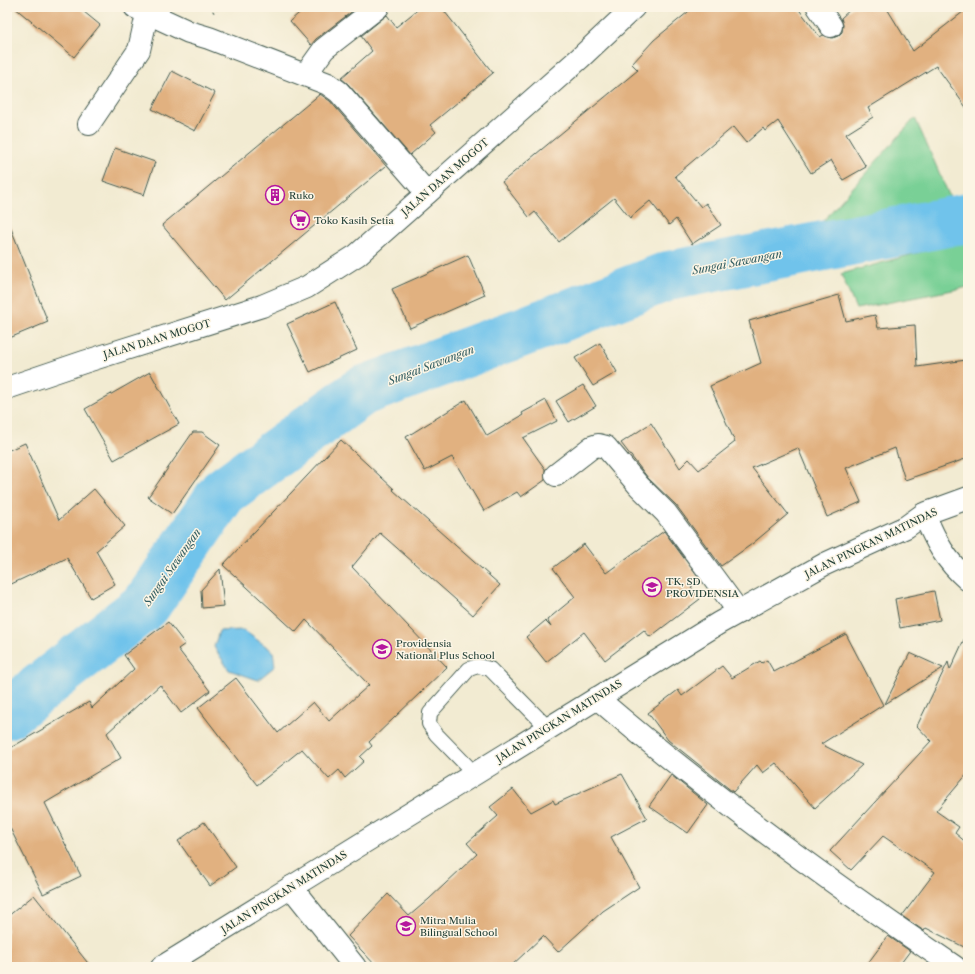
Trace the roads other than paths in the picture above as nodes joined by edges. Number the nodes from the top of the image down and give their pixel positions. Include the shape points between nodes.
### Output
1 (378, 7) edge
2 (634, 7) edge
3 (818, 7) edge
4 (141, 10) edge
5 (831, 26) dead end
6 (306, 74) junction
7 (90, 124) dead end
8 (427, 193) junction
9 (7, 388) edge
10 (556, 475) dead end
11 (968, 498) edge
12 (924, 514) junction
13 (968, 580) edge
14 (739, 612) junction
15 (597, 698) junction
16 (548, 728) junction
17 (474, 773) junction
18 (291, 887) junction
19 (162, 967) edge
20 (355, 967) edge
21 (955, 967) edge

1 - 6 street via 324,49
2 - 8 street, JALAN DAAN MOGOT
3 - 5 street
4 - 6 street via 189,32
4 - 7 street via 139,50
6 - 8 street via 339,92
8 - 9 street, JALAN DAAN MOGOT via 357,255 307,287 262,306
10 - 14 street via 592,447 606,447 666,513
11 - 12 street, JALAN PINGKAN MATINDAS
12 - 13 street via 944,555
12 - 14 street, JALAN PINGKAN MATINDAS via 906,528 825,564
14 - 15 street, JALAN PINGKAN MATINDAS
15 - 16 street, JALAN PINGKAN MATINDAS
15 - 21 street via 665,756 823,875
16 - 17 street, JALAN PINGKAN MATINDAS
16 - 17 lane via 490,669 478,666 470,669 430,713 428,724
17 - 18 street, JALAN PINGKAN MATINDAS
18 - 19 street, JALAN PINGKAN MATINDAS
18 - 20 street

